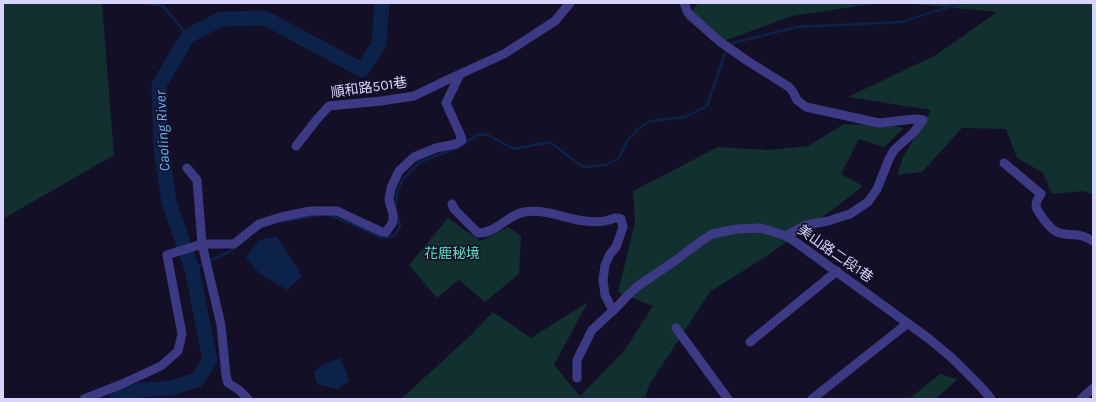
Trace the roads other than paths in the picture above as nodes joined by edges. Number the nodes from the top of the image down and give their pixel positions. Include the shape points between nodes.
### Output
1 (570, 3) edge
2 (684, 3) edge
3 (460, 74) junction
4 (296, 146) dead end
5 (1004, 163) dead end
6 (187, 168) dead end
7 (452, 204) dead end
8 (786, 236) junction
9 (1093, 242) edge
10 (202, 244) junction
11 (837, 271) junction
12 (613, 311) junction
13 (908, 323) junction
14 (676, 328) dead end
15 (750, 342) dead end
16 (577, 378) dead end
17 (1093, 388) edge
18 (84, 399) edge
19 (248, 399) edge
20 (728, 399) edge
21 (812, 399) edge
22 (991, 399) edge
23 (1081, 399) edge

1 - 3 street, 順和路501巷 via 555,21 504,54
2 - 8 street via 688,13 719,40 789,87 797,100 806,107 879,123 923,120 894,150 877,189 868,202 850,214 806,225
3 - 4 street, 順和路501巷 via 414,96 329,106
3 - 10 street via 446,103 462,140 414,157 399,171 391,188 389,200 393,222 386,232 337,210 310,211 259,224 234,244
5 - 9 street via 1040,194 1036,207 1053,230 1088,238
6 - 10 street via 197,180
7 - 12 street via 478,233 498,227 524,212 543,211 585,221 609,220 616,217 621,219 621,236 607,260 603,280 605,295
8 - 11 street, 美山路二段1巷
8 - 12 street, 美山路二段1巷 via 761,228 712,234 638,286
10 - 18 street via 167,255 182,334 178,351 161,366
10 - 19 street via 221,325 228,383
11 - 13 street, 美山路二段1巷
11 - 15 street
12 - 16 street, 美山路二段1巷 via 592,330 582,347 577,360
13 - 21 street
13 - 22 street, 美山路二段1巷 via 952,358
14 - 20 street
17 - 23 street

